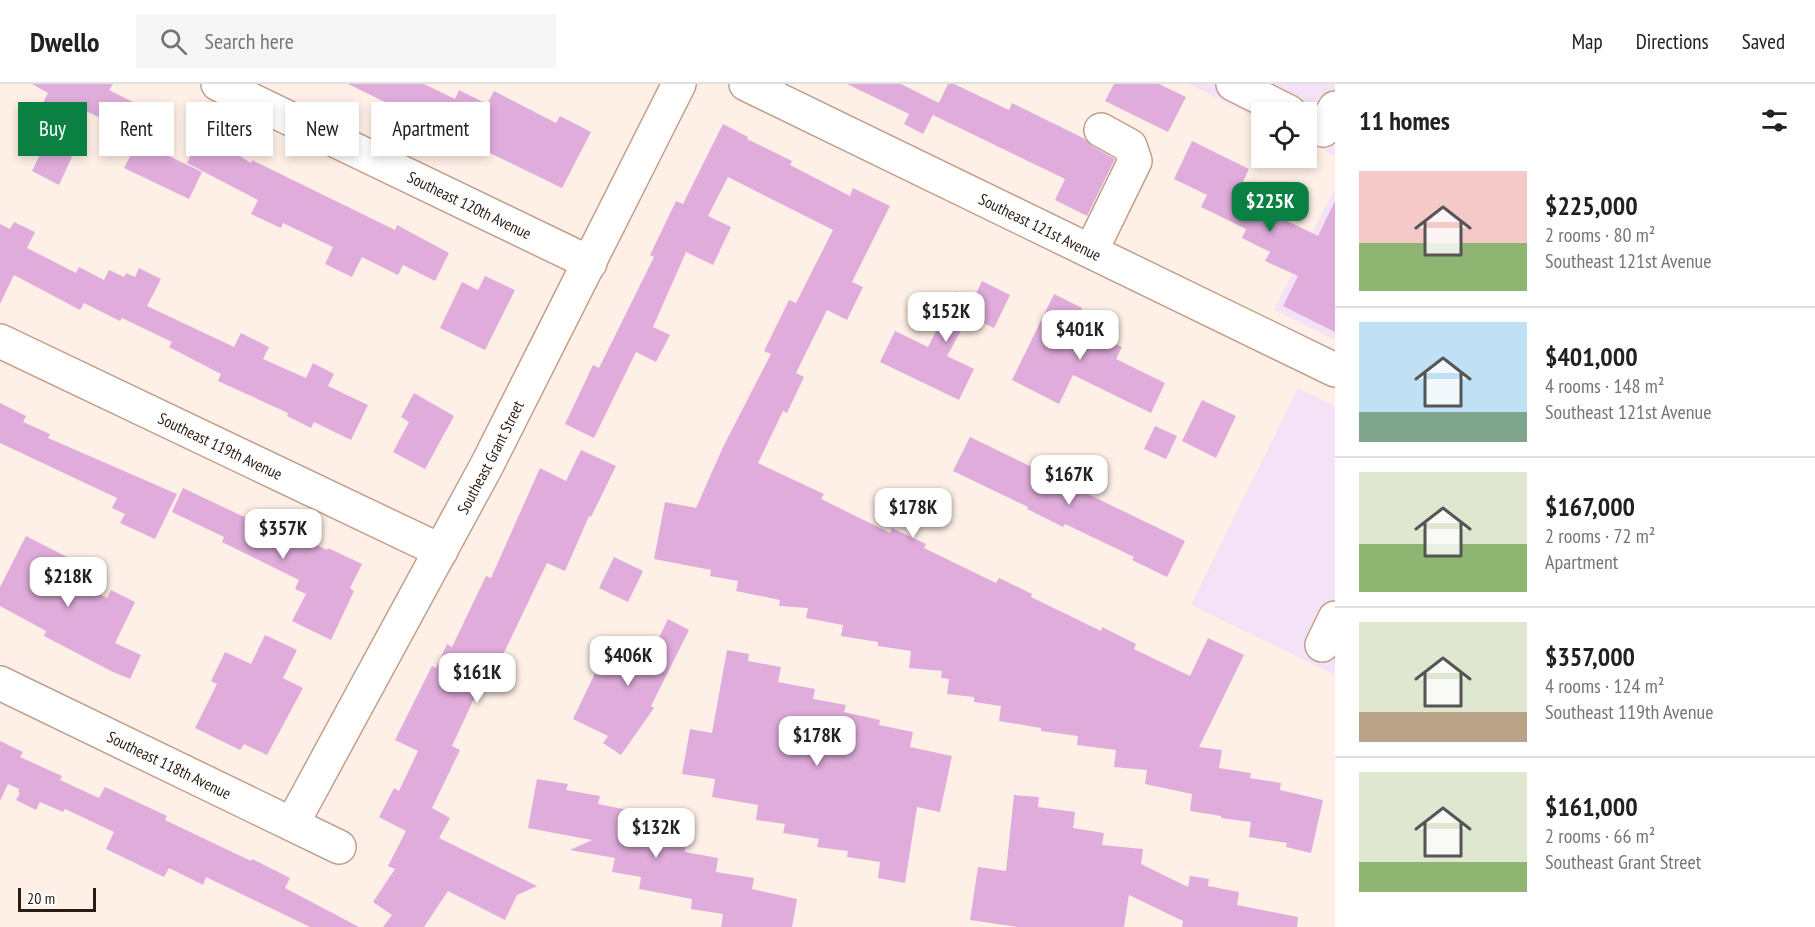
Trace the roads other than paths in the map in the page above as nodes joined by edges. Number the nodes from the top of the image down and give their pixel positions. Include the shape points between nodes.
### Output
1 (218, 84) edge
2 (679, 84) edge
3 (746, 84) edge
4 (1233, 84) edge
5 (1268, 102) edge
6 (1101, 130) dead end
7 (1090, 252) junction
8 (590, 263) junction
9 (0, 340) edge
10 (1335, 370) edge
11 (441, 551) junction
12 (0, 683) edge
13 (292, 824) junction
14 (339, 847) dead end

1 - 8 street, Southeast 120th Avenue
2 - 8 street, Southeast Grant Street
3 - 7 street, Southeast 121st Avenue
4 - 5 street
6 - 7 street via 1130,146 1135,162
7 - 10 street, Southeast 121st Avenue
8 - 11 street, Southeast Grant Street
9 - 11 street, Southeast 119th Avenue
11 - 13 street, Southeast Grant Street
12 - 13 street, Southeast 118th Avenue
13 - 14 street, Southeast 118th Avenue

